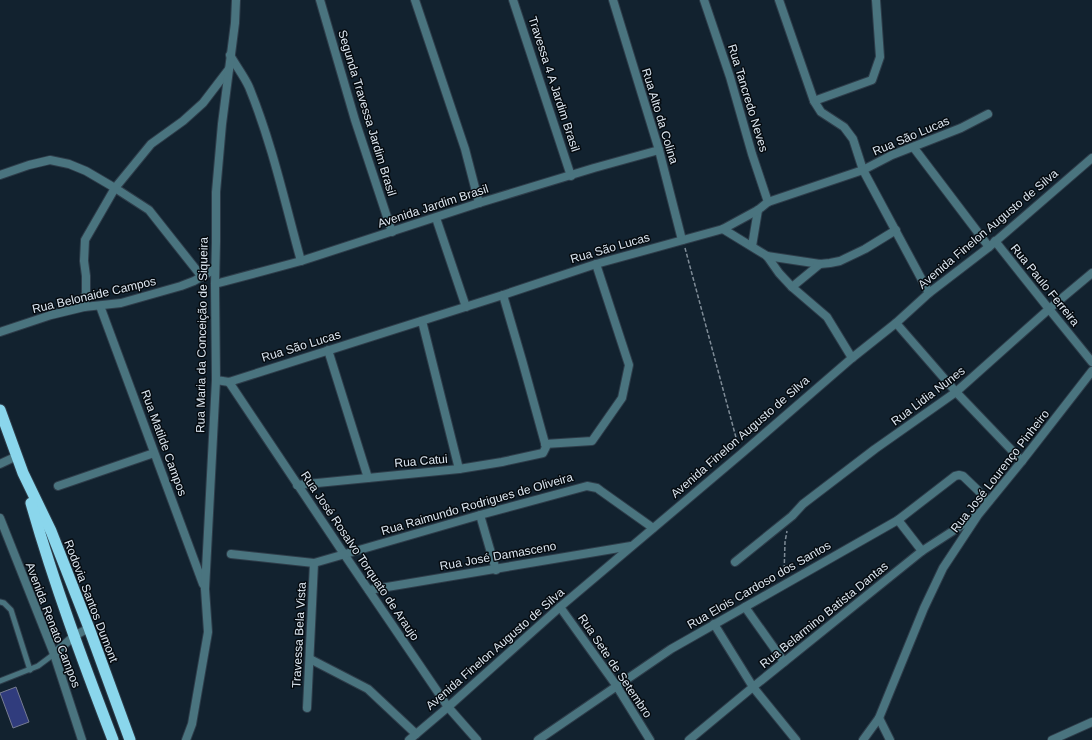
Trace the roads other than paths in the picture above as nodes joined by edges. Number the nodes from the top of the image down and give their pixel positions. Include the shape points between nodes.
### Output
1 (236, 0) edge
2 (320, 0) edge
3 (415, 0) edge
4 (513, 0) edge
5 (612, 0) edge
6 (704, 0) edge
7 (779, 0) edge
8 (876, 0) edge
9 (230, 56) junction
10 (229, 69) junction
11 (814, 101) junction
12 (988, 114) dead end
13 (914, 148) junction
14 (659, 150) junction
15 (1092, 158) edge
16 (863, 170) junction
17 (0, 176) edge
18 (571, 176) junction
19 (116, 188) junction
20 (768, 202) junction
21 (480, 203) junction
22 (758, 210) junction
23 (436, 218) junction
24 (723, 229) junction
25 (896, 230) junction
26 (392, 232) junction
27 (682, 240) junction
28 (992, 244) junction
29 (752, 246) junction
30 (767, 256) junction
31 (301, 260) junction
32 (596, 264) junction
33 (820, 264) junction
34 (215, 268) junction
35 (1092, 273) edge
36 (202, 277) junction
37 (215, 284) junction
38 (792, 287) junction
39 (929, 293) junction
40 (503, 296) junction
41 (100, 306) junction
42 (466, 307) junction
43 (84, 308) junction
44 (1049, 309) junction
45 (422, 321) junction
46 (896, 323) junction
47 (0, 332) edge
48 (328, 350) junction
49 (852, 358) junction
50 (1092, 362) edge
51 (1092, 371) edge
52 (216, 380) junction
53 (230, 382) junction
54 (956, 392) junction
55 (0, 410) edge
56 (545, 448) junction
57 (154, 453) junction
58 (17, 456) junction
59 (1022, 461) junction
60 (0, 464) edge
61 (459, 469) junction
62 (23, 473) junction
63 (368, 478) junction
64 (298, 485) junction
65 (58, 486) dead end
66 (989, 501) junction
67 (480, 515) junction
68 (978, 515) junction
69 (0, 518) edge
70 (898, 520) junction
71 (653, 528) junction
72 (631, 546) junction
73 (922, 551) junction
74 (231, 554) dead end
75 (344, 554) junction
76 (735, 562) dead end
77 (314, 564) junction
78 (496, 570) junction
79 (205, 589) junction
80 (369, 590) junction
81 (0, 602) edge
82 (560, 607) junction
83 (745, 607) junction
84 (714, 624) junction
85 (89, 628) junction
86 (74, 636) junction
87 (54, 654) junction
88 (310, 659) junction
89 (784, 662) junction
90 (30, 670) junction
91 (0, 681) edge
92 (616, 685) junction
93 (753, 687) junction
94 (448, 707) junction
95 (307, 708) dead end
96 (879, 718) junction
97 (1092, 722) edge
98 (416, 734) junction
99 (82, 740) edge
100 (113, 740) edge
101 (130, 740) edge
102 (186, 740) edge
103 (408, 740) edge
104 (477, 740) edge
105 (538, 740) edge
106 (650, 740) edge
107 (689, 740) edge
108 (796, 740) edge
109 (863, 740) edge
110 (890, 740) edge
111 (1052, 740) edge

1 - 9 street, Rua Maria da Conceição de Siqueira
2 - 26 street, Segunda Travessa Jardim Brasil via 355,120
3 - 21 street via 465,149
4 - 18 street, Travessa 4 A Jardim Brasil
5 - 14 street, Rua Alto da Colina
6 - 20 street, Rua Tancredo Neves
7 - 11 street
8 - 11 street via 880,57 872,80
9 - 10 street, Rua Maria da Conceição de Siqueira
9 - 31 street via 248,86 272,154
10 - 19 street via 203,103 151,144
10 - 34 street, Rua Maria da Conceição de Siqueira via 216,192
11 - 16 street via 822,112 848,132
12 - 13 street, Rua São Lucas
13 - 16 street, Rua São Lucas via 892,155
13 - 28 street, Rua Paulo Ferreira
14 - 18 street, Avenida Jardim Brasil
14 - 27 street, Rua Alto da Colina
15 - 28 street, Avenida Finelon Augusto de Silva
16 - 20 street, Rua São Lucas
16 - 25 street
17 - 19 street via 50,160 86,171
18 - 21 street, Avenida Jardim Brasil
19 - 36 street via 149,210
19 - 43 street via 85,240
20 - 22 street, Rua São Lucas
21 - 23 street, Avenida Jardim Brasil
22 - 24 street, Rua São Lucas
22 - 29 street
23 - 26 street, Avenida Jardim Brasil
23 - 42 street
24 - 27 street, Rua São Lucas
24 - 29 street
25 - 33 street via 865,249 840,260
25 - 39 street
26 - 31 street, Avenida Jardim Brasil
27 - 32 street, Rua São Lucas
28 - 39 street, Avenida Finelon Augusto de Silva
28 - 44 street, Rua Paulo Ferreira
29 - 30 street
30 - 33 street
30 - 38 street
31 - 37 street, Avenida Jardim Brasil
32 - 40 street, Rua São Lucas
32 - 56 street, Rua Catui via 629,365 622,398 592,441
33 - 38 street
34 - 36 street, Rua Belonaide Campos
34 - 37 street, Rua Maria da Conceição de Siqueira
35 - 44 street, Rua Lidia Nunes
36 - 41 street, Rua Belonaide Campos via 121,304
37 - 52 street, Rua Maria da Conceição de Siqueira
38 - 49 street via 827,317
39 - 46 street, Avenida Finelon Augusto de Silva
40 - 42 street, Rua São Lucas
40 - 56 street
41 - 43 street, Rua Belonaide Campos
41 - 57 street, Rua Matilde Campos
42 - 45 street, Rua São Lucas
43 - 47 street, Rua Belonaide Campos via 51,315
44 - 50 street, Rua Paulo Ferreira
44 - 54 street, Rua Lidia Nunes
45 - 48 street, Rua São Lucas
45 - 61 street
46 - 49 street, Avenida Finelon Augusto de Silva
46 - 54 street
48 - 53 street, Rua São Lucas
48 - 63 street
49 - 71 street, Avenida Finelon Augusto de Silva
51 - 59 street, Rua José Lourenço Pinheiro
52 - 53 street
52 - 79 street, Rua Maria da Conceição de Siqueira
53 - 64 street, Rua José Rosalvo Torquato de Araujo
54 - 59 street
54 - 76 street, Rua Lidia Nunes via 803,504
55 - 58 highway, Rodovia Santos Dumont
56 - 61 street, Rua Catui via 541,454
57 - 65 street
57 - 79 street, Rua Matilde Campos
58 - 60 street
58 - 62 highway, Rodovia Santos Dumont
59 - 66 street, Rua José Lourenço Pinheiro
61 - 63 street, Rua Catui
62 - 85 highway, Rodovia Santos Dumont via 51,531
62 - 86 highway, Rodovia Santos Dumont via 40,536
63 - 64 street, Rua Catui
64 - 75 street, Rua José Rosalvo Torquato de Araujo
66 - 68 street, Rua José Lourenço Pinheiro
66 - 70 street, Rua Elois Cardoso dos Santos via 959,475
67 - 71 street, Rua Raimundo Rodrigues de Oliveira via 587,486 597,488
67 - 75 street, Rua Raimundo Rodrigues de Oliveira
67 - 78 street
68 - 73 street, Rua Belarmino Batista Dantas
68 - 96 street, Rua José Lourenço Pinheiro via 937,579
69 - 87 street, Avenida Renato Campos
70 - 73 street
70 - 83 street, Rua Elois Cardoso dos Santos
71 - 72 street, Avenida Finelon Augusto de Silva
72 - 78 street, Rua José Damasceno
72 - 82 street, Avenida Finelon Augusto de Silva
73 - 89 street, Rua Belarmino Batista Dantas
74 - 77 street
75 - 77 street, Rua Raimundo Rodrigues de Oliveira
75 - 80 street, Rua José Rosalvo Torquato de Araujo
77 - 88 street, Travessa Bela Vista
78 - 80 street, Rua José Damasceno
79 - 102 street, Rua Maria da Conceição de Siqueira via 208,632 192,724
80 - 94 street, Rua José Rosalvo Torquato de Araujo
81 - 90 lane via 11,610
82 - 92 street, Rua Sete de Setembro
82 - 94 street, Avenida Finelon Augusto de Silva
83 - 84 street, Rua Elois Cardoso dos Santos
83 - 89 street
84 - 92 street, Rua Elois Cardoso dos Santos
84 - 93 street
85 - 86 street
85 - 101 highway, Rodovia Santos Dumont
86 - 87 street
86 - 100 highway, Rodovia Santos Dumont
87 - 90 lane
87 - 99 street, Avenida Renato Campos
88 - 95 street, Travessa Bela Vista
88 - 98 street via 368,689
89 - 93 street, Rua Belarmino Batista Dantas
90 - 91 lane
92 - 105 street, Rua Elois Cardoso dos Santos
92 - 106 street, Rua Sete de Setembro
93 - 107 street, Rua Belarmino Batista Dantas
93 - 108 street
94 - 98 street, Avenida Finelon Augusto de Silva
94 - 104 street, Rua José Rosalvo Torquato de Araujo
96 - 109 street, Rua José Lourenço Pinheiro
96 - 110 street
97 - 111 street
98 - 103 street, Avenida Finelon Augusto de Silva

